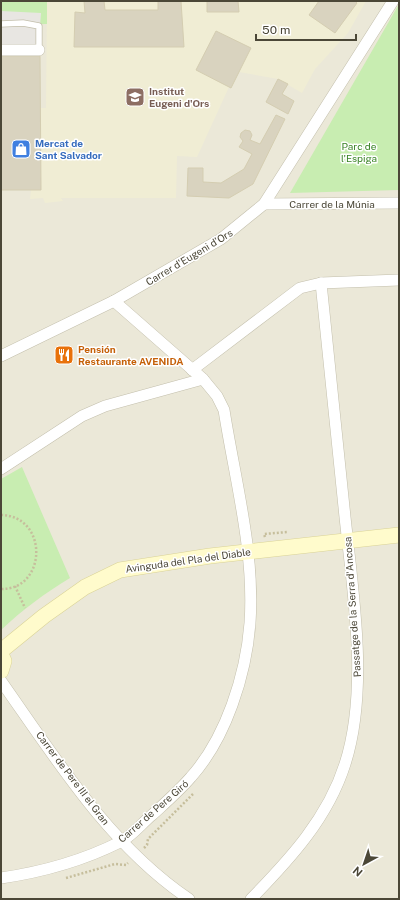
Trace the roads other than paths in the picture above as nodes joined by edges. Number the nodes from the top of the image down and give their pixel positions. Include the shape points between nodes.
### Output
1 (393, 1) edge
2 (1, 24) edge
3 (1, 50) edge
4 (39, 50) joint
5 (399, 203) edge
6 (264, 204) junction
7 (399, 280) edge
8 (321, 283) junction
9 (114, 301) junction
10 (2, 353) edge
11 (192, 370) junction
12 (203, 379) junction
13 (1, 469) edge
14 (399, 535) edge
15 (348, 540) junction
16 (248, 552) junction
17 (1, 652) edge
18 (1, 671) edge
19 (1, 681) edge
20 (121, 842) junction
21 (1, 878) edge
22 (189, 899) edge
23 (251, 899) edge

1 - 6 street, Carrer d'Eugeni d'Ors
2 - 4 lane via 23,23 39,26
3 - 4 street
5 - 6 street, Carrer de la Múnia
6 - 9 street, Carrer d'Eugeni d'Ors via 221,240
7 - 8 street
8 - 11 street via 300,288
8 - 15 street, Passatge de la Serra d'Ancosa
9 - 10 street, Carrer d'Eugeni d'Ors
9 - 11 street, Carrer de Pere Giró
11 - 12 street, Carrer de Pere Giró
12 - 13 street via 105,406 82,416
12 - 16 street, Carrer de Pere Giró via 217,396 224,410
14 - 15 street, Avinguda del Pla del Diable
15 - 16 street, Avinguda del Pla del Diable
15 - 23 street, Passatge de la Serra d'Ancosa via 358,681 354,720 345,764 316,825 297,850
16 - 17 street, Avinguda del Pla del Diable via 120,570 85,586
16 - 20 street, Carrer de Pere Giró via 250,622 246,657 230,710 208,753 192,776
17 - 18 street via 4,661
19 - 20 street, Carrer de Pere III el Gran via 73,782
20 - 21 street, Carrer de Pere Giró via 69,863
20 - 22 street, Carrer de Pere III el Gran via 170,886

